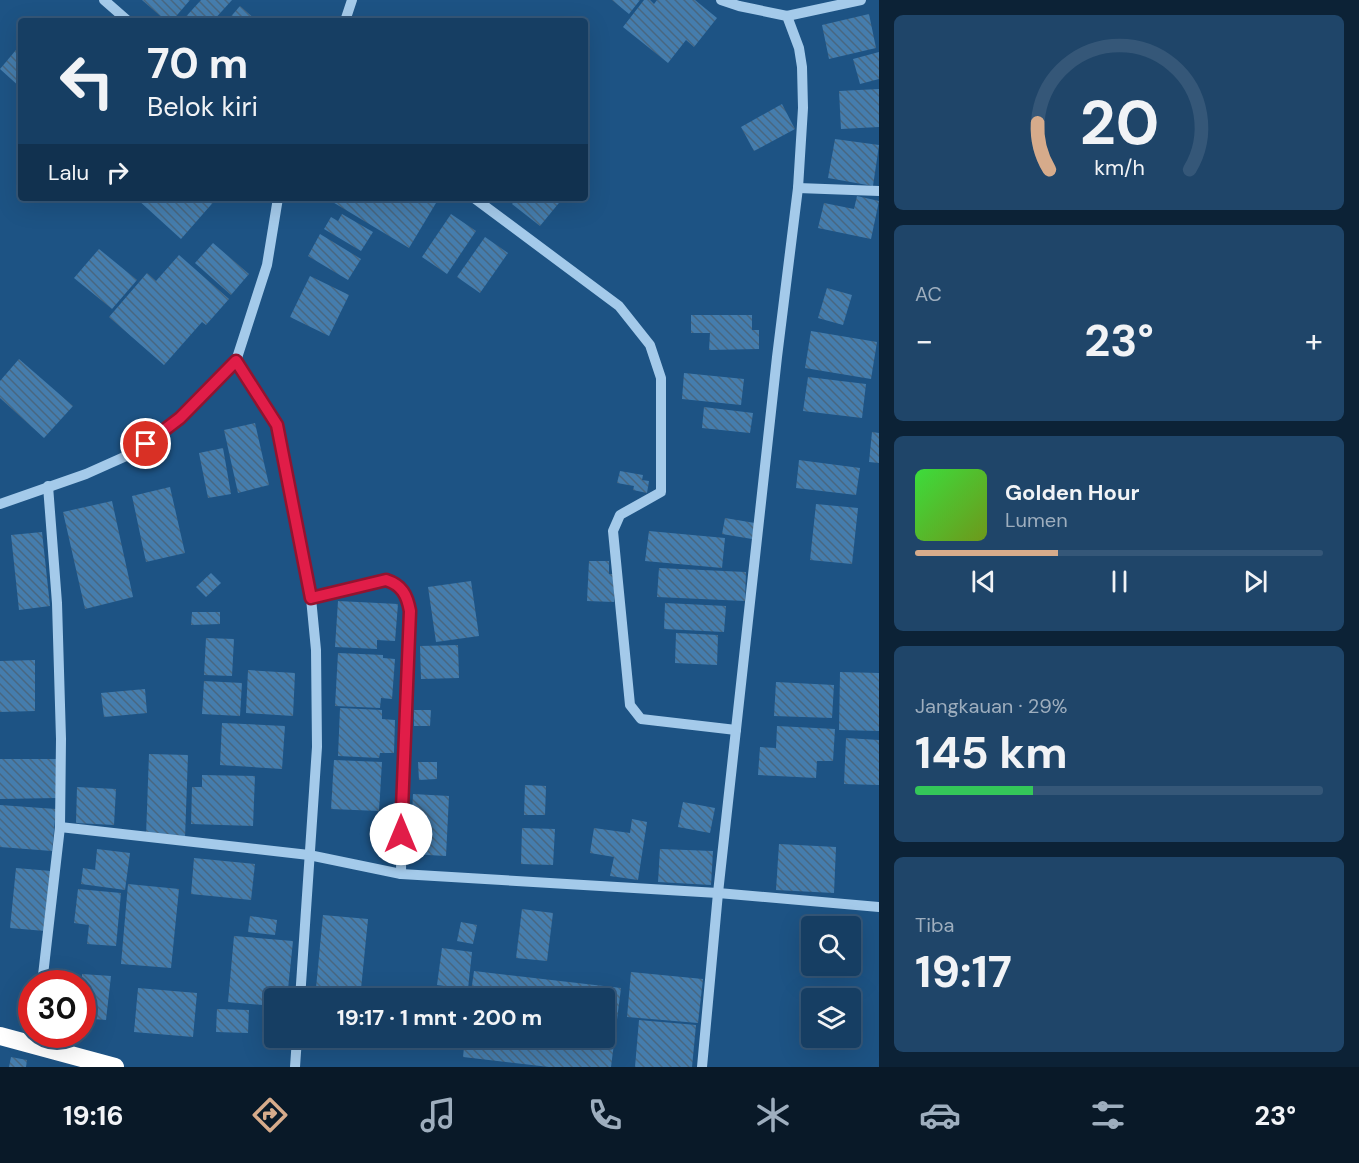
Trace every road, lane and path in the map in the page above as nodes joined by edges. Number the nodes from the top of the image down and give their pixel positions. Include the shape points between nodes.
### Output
1 (104, 0) edge
2 (352, 0) edge
3 (721, 0) edge
4 (861, 0) edge
5 (787, 16) junction
6 (125, 18) edge
7 (346, 18) edge
8 (798, 188) junction
9 (879, 191) edge
10 (278, 201) edge
11 (479, 201) edge
12 (236, 361) junction
13 (48, 486) junction
14 (0, 504) edge
15 (311, 598) junction
16 (736, 730) junction
17 (60, 827) junction
18 (309, 855) junction
19 (401, 874) junction
20 (718, 893) junction
21 (879, 907) edge
22 (44, 970) edge
23 (301, 988) edge
24 (0, 1035) edge
25 (18, 1038) edge
26 (59, 1048) edge
27 (296, 1048) edge
28 (115, 1067) edge
29 (295, 1067) edge
30 (702, 1067) edge

1 - 6 street
2 - 7 street
3 - 5 street
4 - 5 street
5 - 8 street via 802,67
8 - 9 street
8 - 16 street
10 - 12 street via 267,265
11 - 16 street via 619,306 650,345 661,378 661,492 620,515 613,531 630,705 641,719
12 - 13 street via 160,435 133,453
12 - 15 street via 277,425
13 - 14 street
13 - 17 street via 58,615
15 - 18 street via 317,747
15 - 19 street via 386,580 401,588 407,598 410,611
16 - 20 street
17 - 18 street
17 - 22 street
18 - 19 street
18 - 23 street
19 - 20 street
20 - 21 street
20 - 30 street
24 - 25 highway
26 - 28 highway
27 - 29 street

